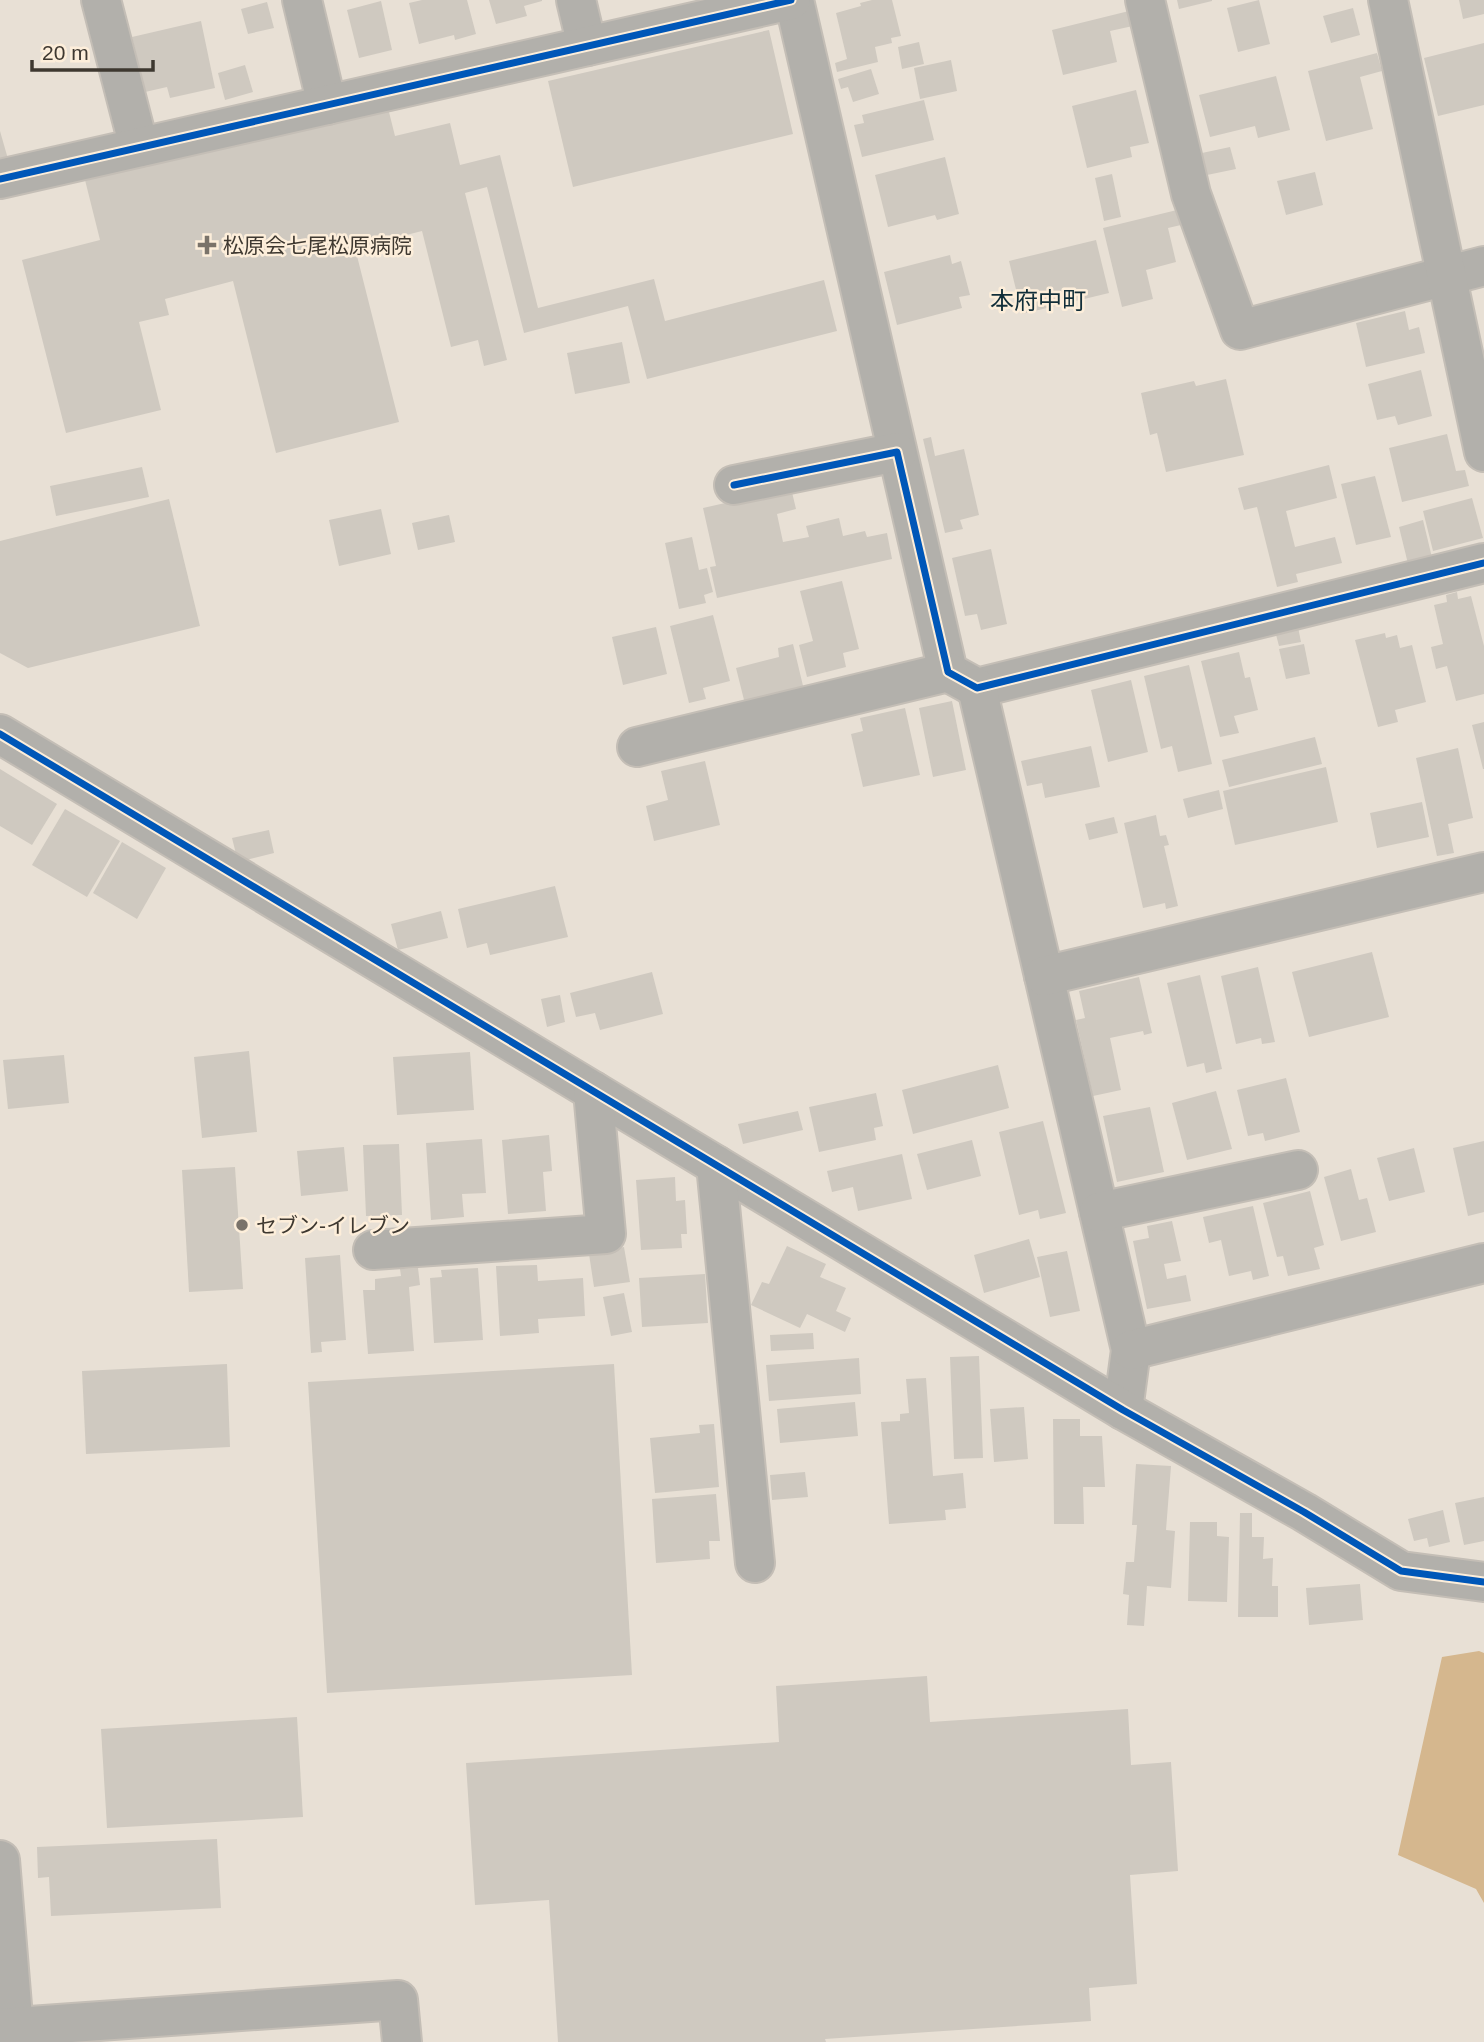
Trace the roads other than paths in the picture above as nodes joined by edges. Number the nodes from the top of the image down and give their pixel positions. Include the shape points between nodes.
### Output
1 (101, 0) edge
2 (302, 0) edge
3 (576, 0) edge
4 (792, 0) edge
5 (1145, 0) edge
6 (1388, 0) edge
7 (587, 46) junction
8 (327, 105) junction
9 (139, 147) junction
10 (0, 179) edge
11 (1484, 266) edge
12 (1446, 275) junction
13 (897, 452) junction
14 (1484, 452) edge
15 (734, 485) dead end
16 (1484, 563) edge
17 (963, 680) junction
18 (0, 734) edge
19 (636, 747) dead end
20 (1484, 872) edge
21 (1044, 976) junction
22 (593, 1091) junction
23 (716, 1164) junction
24 (1298, 1170) dead end
25 (1099, 1212) junction
26 (373, 1250) dead end
27 (1484, 1263) edge
28 (1131, 1350) junction
29 (1123, 1410) junction
30 (755, 1563) dead end
31 (1484, 1583) edge
32 (0, 1860) edge
33 (10, 2032) edge
34 (402, 2042) edge

1 - 9 street
2 - 8 street
3 - 7 street
4 - 7 street
4 - 13 street
5 - 12 street via 1191,194 1240,330
6 - 12 street
7 - 8 street
8 - 9 street
9 - 10 street
11 - 12 street
12 - 14 street
13 - 15 street
13 - 17 street
16 - 17 street
17 - 19 street
17 - 21 street
18 - 22 street
20 - 21 street
21 - 25 street
22 - 23 street
22 - 26 street via 606,1234
23 - 29 street
23 - 30 street
24 - 25 street
25 - 28 street
27 - 28 street
28 - 29 street
29 - 31 street via 1401,1572
32 - 33 street
33 - 34 street via 398,2000

